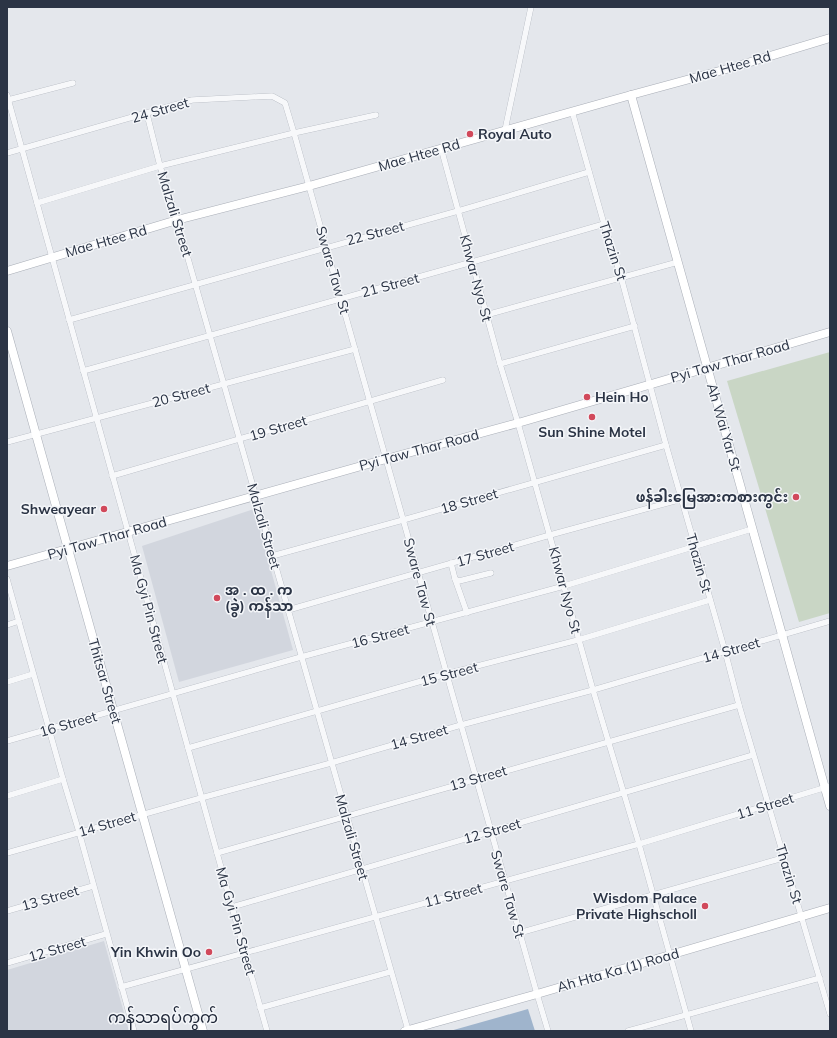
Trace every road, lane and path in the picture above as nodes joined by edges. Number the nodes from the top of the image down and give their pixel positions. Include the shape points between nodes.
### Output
1 (532, 7) edge
2 (830, 38) edge
3 (73, 83) dead end
4 (631, 94) junction
5 (8, 97) edge
6 (572, 111) junction
7 (147, 114) junction
8 (376, 115) dead end
9 (505, 130) junction
10 (294, 133) junction
11 (441, 148) junction
12 (22, 149) junction
13 (7, 153) edge
14 (160, 166) junction
15 (589, 172) junction
16 (309, 186) junction
17 (37, 203) junction
18 (458, 210) junction
19 (177, 220) junction
20 (604, 224) junction
21 (326, 247) junction
22 (52, 257) junction
23 (472, 262) junction
24 (678, 262) junction
25 (7, 271) edge
26 (621, 277) junction
27 (195, 284) junction
28 (341, 299) junction
29 (486, 315) junction
30 (69, 320) junction
31 (635, 326) junction
32 (7, 331) edge
33 (830, 332) edge
34 (210, 335) junction
35 (355, 349) junction
36 (500, 364) junction
37 (707, 367) junction
38 (83, 371) junction
39 (443, 380) dead end
40 (223, 384) junction
41 (650, 384) junction
42 (370, 402) junction
43 (96, 418) junction
44 (518, 423) junction
45 (36, 434) junction
46 (239, 439) junction
47 (7, 442) edge
48 (666, 445) junction
49 (386, 459) junction
50 (112, 476) junction
51 (534, 482) junction
52 (255, 496) junction
53 (682, 498) junction
54 (403, 520) junction
55 (752, 529) junction
56 (128, 532) junction
57 (550, 535) junction
58 (695, 547) junction
59 (68, 549) junction
60 (272, 556) junction
61 (451, 563) junction
62 (7, 566) edge
63 (418, 572) junction
64 (491, 573) dead end
65 (7, 579) edge
66 (455, 579) junction
67 (564, 586) junction
68 (710, 600) junction
69 (288, 610) junction
70 (467, 613) junction
71 (830, 621) edge
72 (19, 622) junction
73 (431, 622) junction
74 (7, 625) edge
75 (782, 635) junction
76 (578, 640) junction
77 (725, 651) junction
78 (301, 657) junction
79 (33, 674) junction
80 (446, 674) junction
81 (7, 682) edge
82 (593, 690) junction
83 (173, 694) junction
84 (739, 705) junction
85 (113, 711) junction
86 (316, 711) junction
87 (461, 725) junction
88 (49, 729) junction
89 (7, 741) edge
90 (608, 741) junction
91 (188, 748) junction
92 (753, 755) junction
93 (331, 762) junction
94 (63, 779) junction
95 (476, 779) junction
96 (827, 787) edge
97 (624, 793) junction
98 (7, 796) edge
99 (202, 798) junction
100 (768, 805) junction
101 (830, 806) edge
102 (142, 814) junction
103 (346, 816) junction
104 (491, 831) junction
105 (79, 832) junction
106 (639, 844) junction
107 (7, 853) edge
108 (217, 853) junction
109 (783, 858) junction
110 (361, 869) junction
111 (504, 880) junction
112 (93, 886) junction
113 (653, 896) junction
114 (232, 907) junction
115 (830, 908) edge
116 (7, 911) edge
117 (375, 916) junction
118 (802, 917) junction
119 (519, 933) junction
120 (106, 934) junction
121 (244, 953) junction
122 (670, 955) junction
123 (7, 963) edge
124 (185, 969) junction
125 (390, 972) junction
126 (820, 978) junction
127 (121, 987) junction
128 (537, 994) junction
129 (260, 1008) junction
130 (830, 1014) edge
131 (687, 1015) junction
132 (134, 1031) edge
133 (202, 1031) edge
134 (267, 1031) edge
135 (406, 1031) edge
136 (548, 1031) edge
137 (628, 1031) edge
138 (691, 1031) edge

1 - 9 street
2 - 4 street, Mae Htee Rd
3 - 5 street
4 - 6 street, Mae Htee Rd
4 - 24 street, Ah Wai Yar St
5 - 12 street, Ma Gyi Pin Street
6 - 9 street, Mae Htee Rd
6 - 15 street, Thazin St
7 - 10 street, 24 Street via 192,100 272,96 285,103
7 - 12 street, 24 Street
7 - 14 street, Malzali Street
8 - 10 street
9 - 11 street, Mae Htee Rd
10 - 14 street
10 - 16 street, Sware Taw St
11 - 16 street, Mae Htee Rd
11 - 18 street, Khwar Nyo St
12 - 13 street, 24 Street
12 - 17 street, Ma Gyi Pin Street
14 - 17 street
14 - 19 street, Malzali Street
15 - 18 street, 22 Street
15 - 20 street, Thazin St
16 - 19 street, Mae Htee Rd
16 - 21 street, Sware Taw St
17 - 22 street, Ma Gyi Pin Street
18 - 21 street, 22 Street
18 - 23 street, Khwar Nyo St
19 - 22 street, Mae Htee Rd
19 - 27 street, Malzali Street
20 - 23 street, 21 Street
20 - 26 street, Thazin St
21 - 27 street, 22 Street
21 - 28 street, Sware Taw St
22 - 25 street, Mae Htee Rd
22 - 30 street, Ma Gyi Pin Street
23 - 28 street, 21 Street
23 - 29 street, Khwar Nyo St
24 - 26 street
24 - 37 street, Ah Wai Yar St
26 - 29 street
26 - 31 street, Thazin St
27 - 30 street, 22 Street
27 - 34 street, Malzali Street
28 - 34 street, 21 Street
28 - 35 street, Sware Taw St
29 - 36 street, Khwar Nyo St
30 - 38 street, Ma Gyi Pin Street
31 - 36 street
31 - 41 street, Thazin St
32 - 45 street, Thitsar Street
33 - 37 street, Pyi Taw Thar Road
34 - 38 street, 21 Street
34 - 40 street, Malzali Street
35 - 40 street, 20 Street
35 - 42 street, Sware Taw St
36 - 44 street, Khwar Nyo St
37 - 41 street, Pyi Taw Thar Road
37 - 55 street, Ah Wai Yar St
38 - 43 street, Ma Gyi Pin Street
39 - 42 street, 19 Street
40 - 43 street, 20 Street
40 - 46 street, Malzali Street
41 - 44 street, Pyi Taw Thar Road
41 - 48 street, Thazin St
42 - 46 street, 19 Street
42 - 49 street, Sware Taw St
43 - 45 street, 20 Street
43 - 50 street, Ma Gyi Pin Street
44 - 49 street, Pyi Taw Thar Road
44 - 51 street, Khwar Nyo St
45 - 47 street, 20 Street
45 - 59 street, Thitsar Street
46 - 50 street, 19 Street
46 - 52 street, Malzali Street
48 - 51 street, 18 Street
48 - 53 street, Thazin St
49 - 52 street, Pyi Taw Thar Road
49 - 54 street, Sware Taw St
50 - 56 street, Ma Gyi Pin Street
51 - 54 street, 18 Street
51 - 57 street, Khwar Nyo St
52 - 56 street, Pyi Taw Thar Road
52 - 60 street, Malzali Street
53 - 57 street, 17 Street
53 - 58 street, Thazin St
54 - 60 street, 18 Street
54 - 63 street, Sware Taw St
55 - 58 street, 16 Street
55 - 75 street, Ah Wai Yar St
56 - 59 street, Pyi Taw Thar Road
56 - 83 street, Ma Gyi Pin Street
57 - 61 street, 17 Street
57 - 67 street, Khwar Nyo St
58 - 67 street, 16 Street
58 - 68 street, Thazin St
59 - 62 street, Pyi Taw Thar Road
59 - 85 street, Thitsar Street
60 - 69 street, Malzali Street
61 - 63 street, 17 Street
61 - 66 street
63 - 69 street, 17 Street
63 - 73 street, Sware Taw St
64 - 66 street via 462,581
65 - 72 street
66 - 70 street
67 - 70 street, 16 Street
67 - 76 street, Khwar Nyo St
68 - 76 street, 15 Street
68 - 77 street, Thazin St
69 - 78 street, Malzali Street
70 - 73 street, 16 Street
71 - 75 street, 14 Street
72 - 74 street
72 - 79 street
73 - 78 street, 16 Street
73 - 80 street, Sware Taw St
75 - 77 street, 14 Street
75 - 96 street, Ah Wai Yar St
76 - 80 street, 15 Street
76 - 82 street, Khwar Nyo St
77 - 82 street, 14 Street
77 - 84 street, Thazin St
78 - 83 street, 16 Street
78 - 86 street, Malzali Street
79 - 81 street
79 - 88 street
80 - 86 street, 15 Street
80 - 87 street, Sware Taw St
82 - 87 street, 14 Street
82 - 90 street, Khwar Nyo St
83 - 85 street, 16 Street
83 - 91 street, Ma Gyi Pin Street
84 - 90 street, 13 Street
84 - 92 street, Thazin St
85 - 88 street, 16 Street
85 - 102 street, Thitsar Street
86 - 91 street, 15 Street
86 - 93 street, Malzali Street
87 - 93 street, 14 Street
87 - 95 street, Sware Taw St
88 - 89 street, 16 Street
88 - 94 street
90 - 95 street, 13 Street
90 - 97 street, Khwar Nyo St
91 - 99 street, Ma Gyi Pin Street
92 - 97 street, 12 Street
92 - 100 street, Thazin St
93 - 99 street, 14 Street
93 - 103 street, Malzali Street
94 - 98 street
94 - 105 street
95 - 103 street, 13 Street
95 - 104 street, Sware Taw St
96 - 100 street, 11 Street
96 - 101 street, Ah Wai Yar St
97 - 104 street, 12 Street
97 - 106 street, Khwar Nyo St
99 - 102 street, 14 Street
99 - 108 street, Ma Gyi Pin Street
100 - 106 street, 11 Street
100 - 109 street, Thazin St
102 - 105 street, 14 Street
102 - 124 street, Thitsar Street
103 - 108 street, 13 Street
103 - 110 street, Malzali Street
104 - 110 street, 12 Street
104 - 111 street, Sware Taw St
105 - 107 street, 14 Street
105 - 112 street
106 - 111 street, 11 Street
106 - 113 street, Khwar Nyo St
108 - 114 street, Ma Gyi Pin Street
109 - 113 street
109 - 118 street, Thazin St
110 - 114 street, 12 Street
110 - 117 street, Malzali Street
111 - 117 street, 11 Street
111 - 119 street, Sware Taw St
112 - 116 street, 13 Street
112 - 120 street
113 - 119 street
113 - 122 street, Khwar Nyo St
114 - 121 street, Ma Gyi Pin Street
115 - 118 street, Ah Hta Ka (1) Road
117 - 121 street, 11 Street
117 - 125 street, Malzali Street
118 - 122 street, Ah Hta Ka (1) Road
118 - 126 street, Thazin St
119 - 128 street, Sware Taw St
120 - 123 street, 12 Street
120 - 127 street
121 - 124 street, 11 Street
121 - 129 street, Ma Gyi Pin Street
122 - 128 street, Ah Hta Ka (1) Road
122 - 131 street, Khwar Nyo St
124 - 127 street, 11 Street
124 - 133 street, Thitsar Street
125 - 129 street
125 - 135 street, Malzali Street
126 - 130 street, Thazin St
126 - 131 street
127 - 132 street
128 - 135 street, Ah Hta Ka (1) Road
128 - 136 street, Sware Taw St
129 - 134 street, Ma Gyi Pin Street
131 - 137 street
131 - 138 street, Khwar Nyo St

